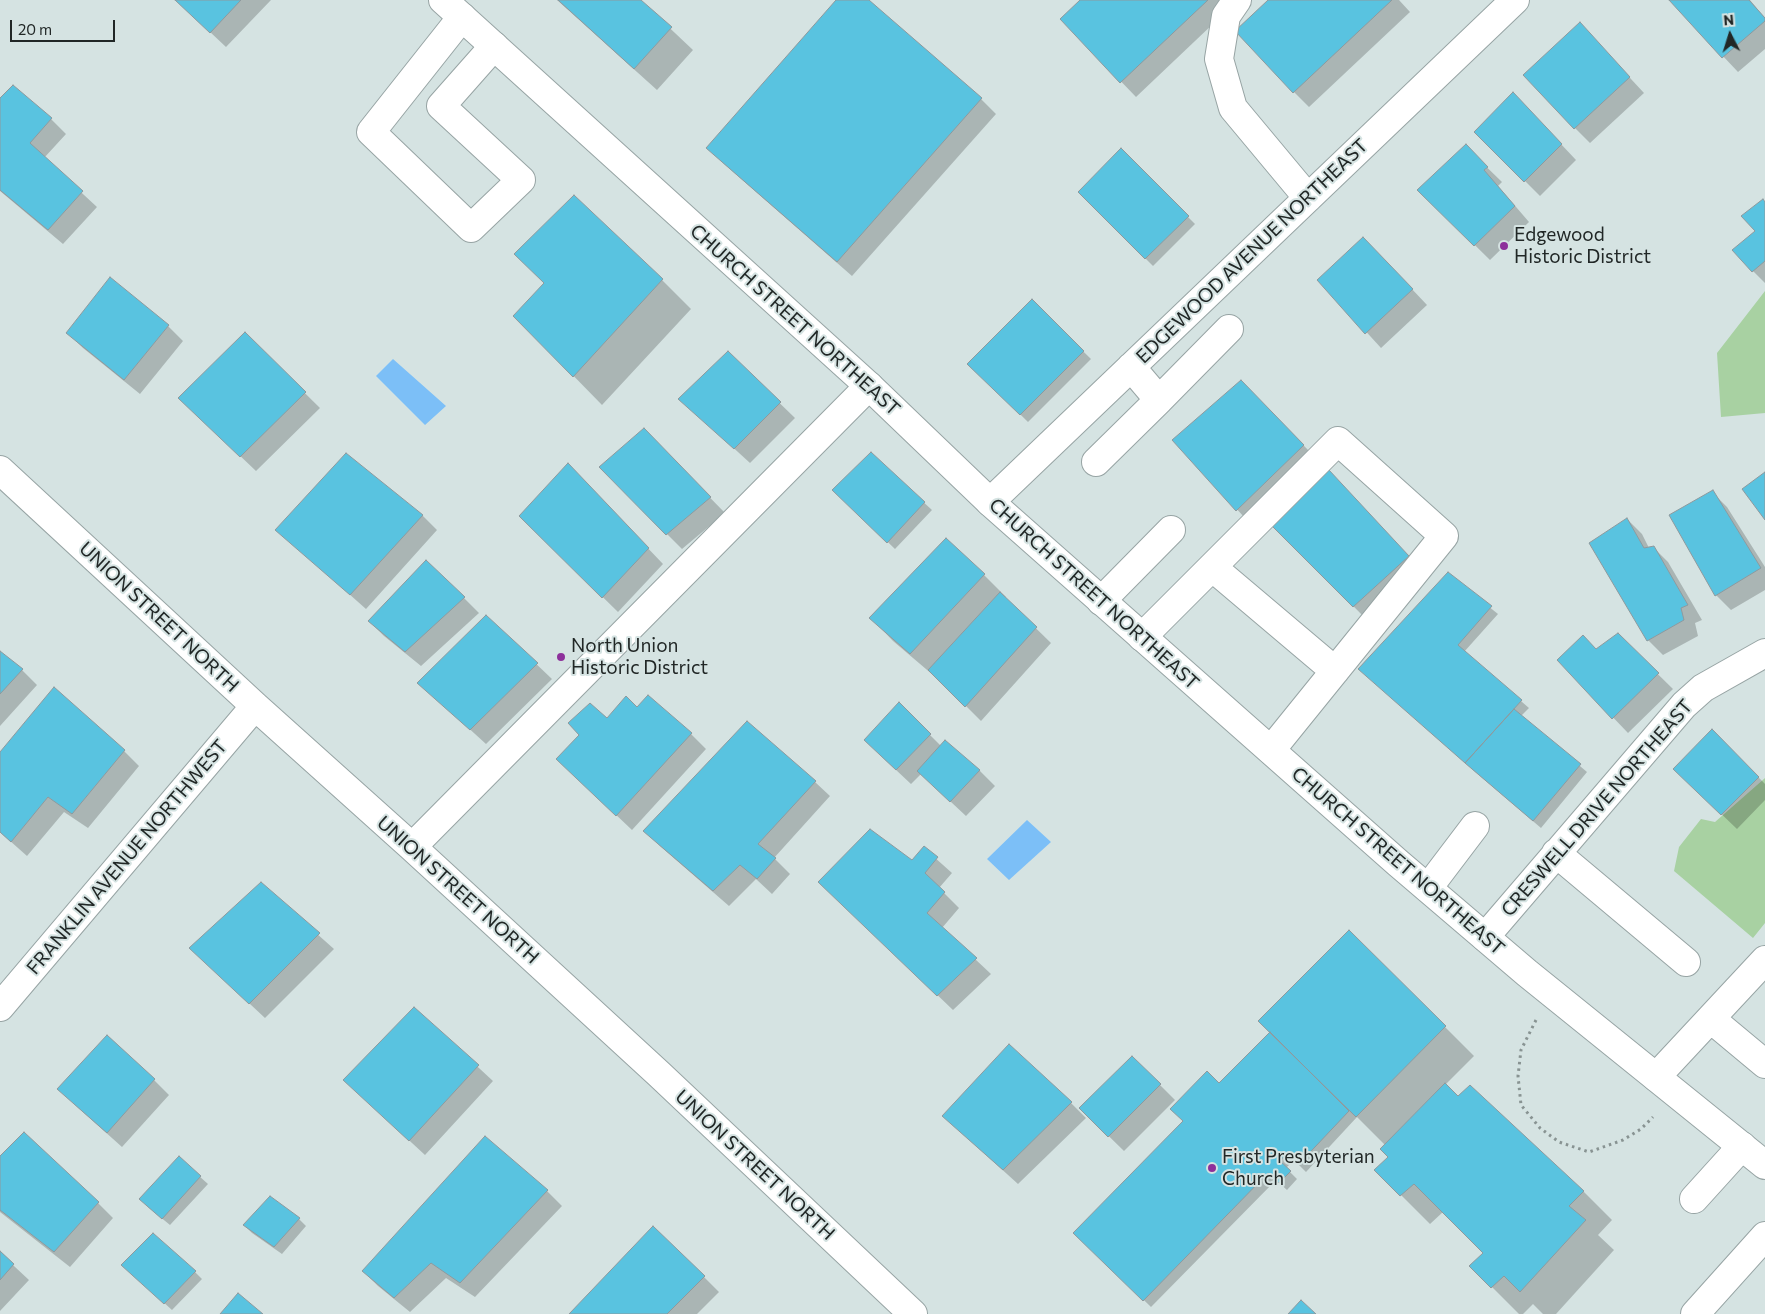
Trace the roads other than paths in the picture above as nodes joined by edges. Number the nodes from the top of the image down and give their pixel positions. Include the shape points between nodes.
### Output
1 (1236, 0) edge
2 (1515, 0) edge
3 (453, 9) edge
4 (494, 46) junction
5 (1308, 198) junction
6 (1229, 329) dead end
7 (1131, 367) junction
8 (869, 386) junction
9 (1159, 400) junction
10 (1096, 462) dead end
11 (0, 470) edge
12 (990, 502) junction
13 (1171, 530) dead end
14 (1212, 567) junction
15 (1101, 601) junction
16 (1142, 637) junction
17 (1765, 653) edge
18 (1335, 671) junction
19 (255, 706) junction
20 (1271, 750) junction
21 (1475, 826) dead end
22 (412, 847) junction
23 (1556, 854) junction
24 (1428, 888) junction
25 (1484, 937) junction
26 (1765, 960) edge
27 (1686, 962) dead end
28 (0, 1007) edge
29 (1711, 1018) junction
30 (1765, 1064) edge
31 (1656, 1077) junction
32 (1742, 1146) junction
33 (1765, 1165) edge
34 (1694, 1199) dead end
35 (1765, 1236) edge
36 (913, 1314) edge
37 (1695, 1314) edge

1 - 5 street via 1226,16 1219,59 1233,108
2 - 5 street, EDGEWOOD AVENUE NORTHEAST
3 - 4 street, CHURCH STREET NORTHEAST
3 - 4 street via 371,132 471,228 521,180 441,106
4 - 8 street, CHURCH STREET NORTHEAST
5 - 7 street, EDGEWOOD AVENUE NORTHEAST
6 - 9 street
7 - 9 street
7 - 12 street, EDGEWOOD AVENUE NORTHEAST
8 - 12 street, CHURCH STREET NORTHEAST
8 - 22 street
9 - 10 street
11 - 19 street, UNION STREET NORTH
12 - 15 street, CHURCH STREET NORTHEAST
13 - 15 street
14 - 16 street
14 - 18 street
14 - 18 street via 1338,442 1444,536
15 - 16 street, CHURCH STREET NORTHEAST
16 - 20 street, CHURCH STREET NORTHEAST
17 - 23 street, CRESWELL DRIVE NORTHEAST via 1703,688 1684,705
18 - 20 street
19 - 22 street, UNION STREET NORTH
19 - 28 street, FRANKLIN AVENUE NORTHWEST
20 - 24 street, CHURCH STREET NORTHEAST
21 - 24 street
22 - 36 street, UNION STREET NORTH via 667,1081
23 - 25 street, CRESWELL DRIVE NORTHEAST
23 - 27 street
24 - 25 street, CHURCH STREET NORTHEAST
25 - 31 street, CHURCH STREET NORTHEAST
26 - 29 street
29 - 30 street
29 - 31 street
31 - 32 street, CHURCH STREET NORTHEAST
32 - 33 street, CHURCH STREET NORTHEAST
32 - 34 street
35 - 37 street

